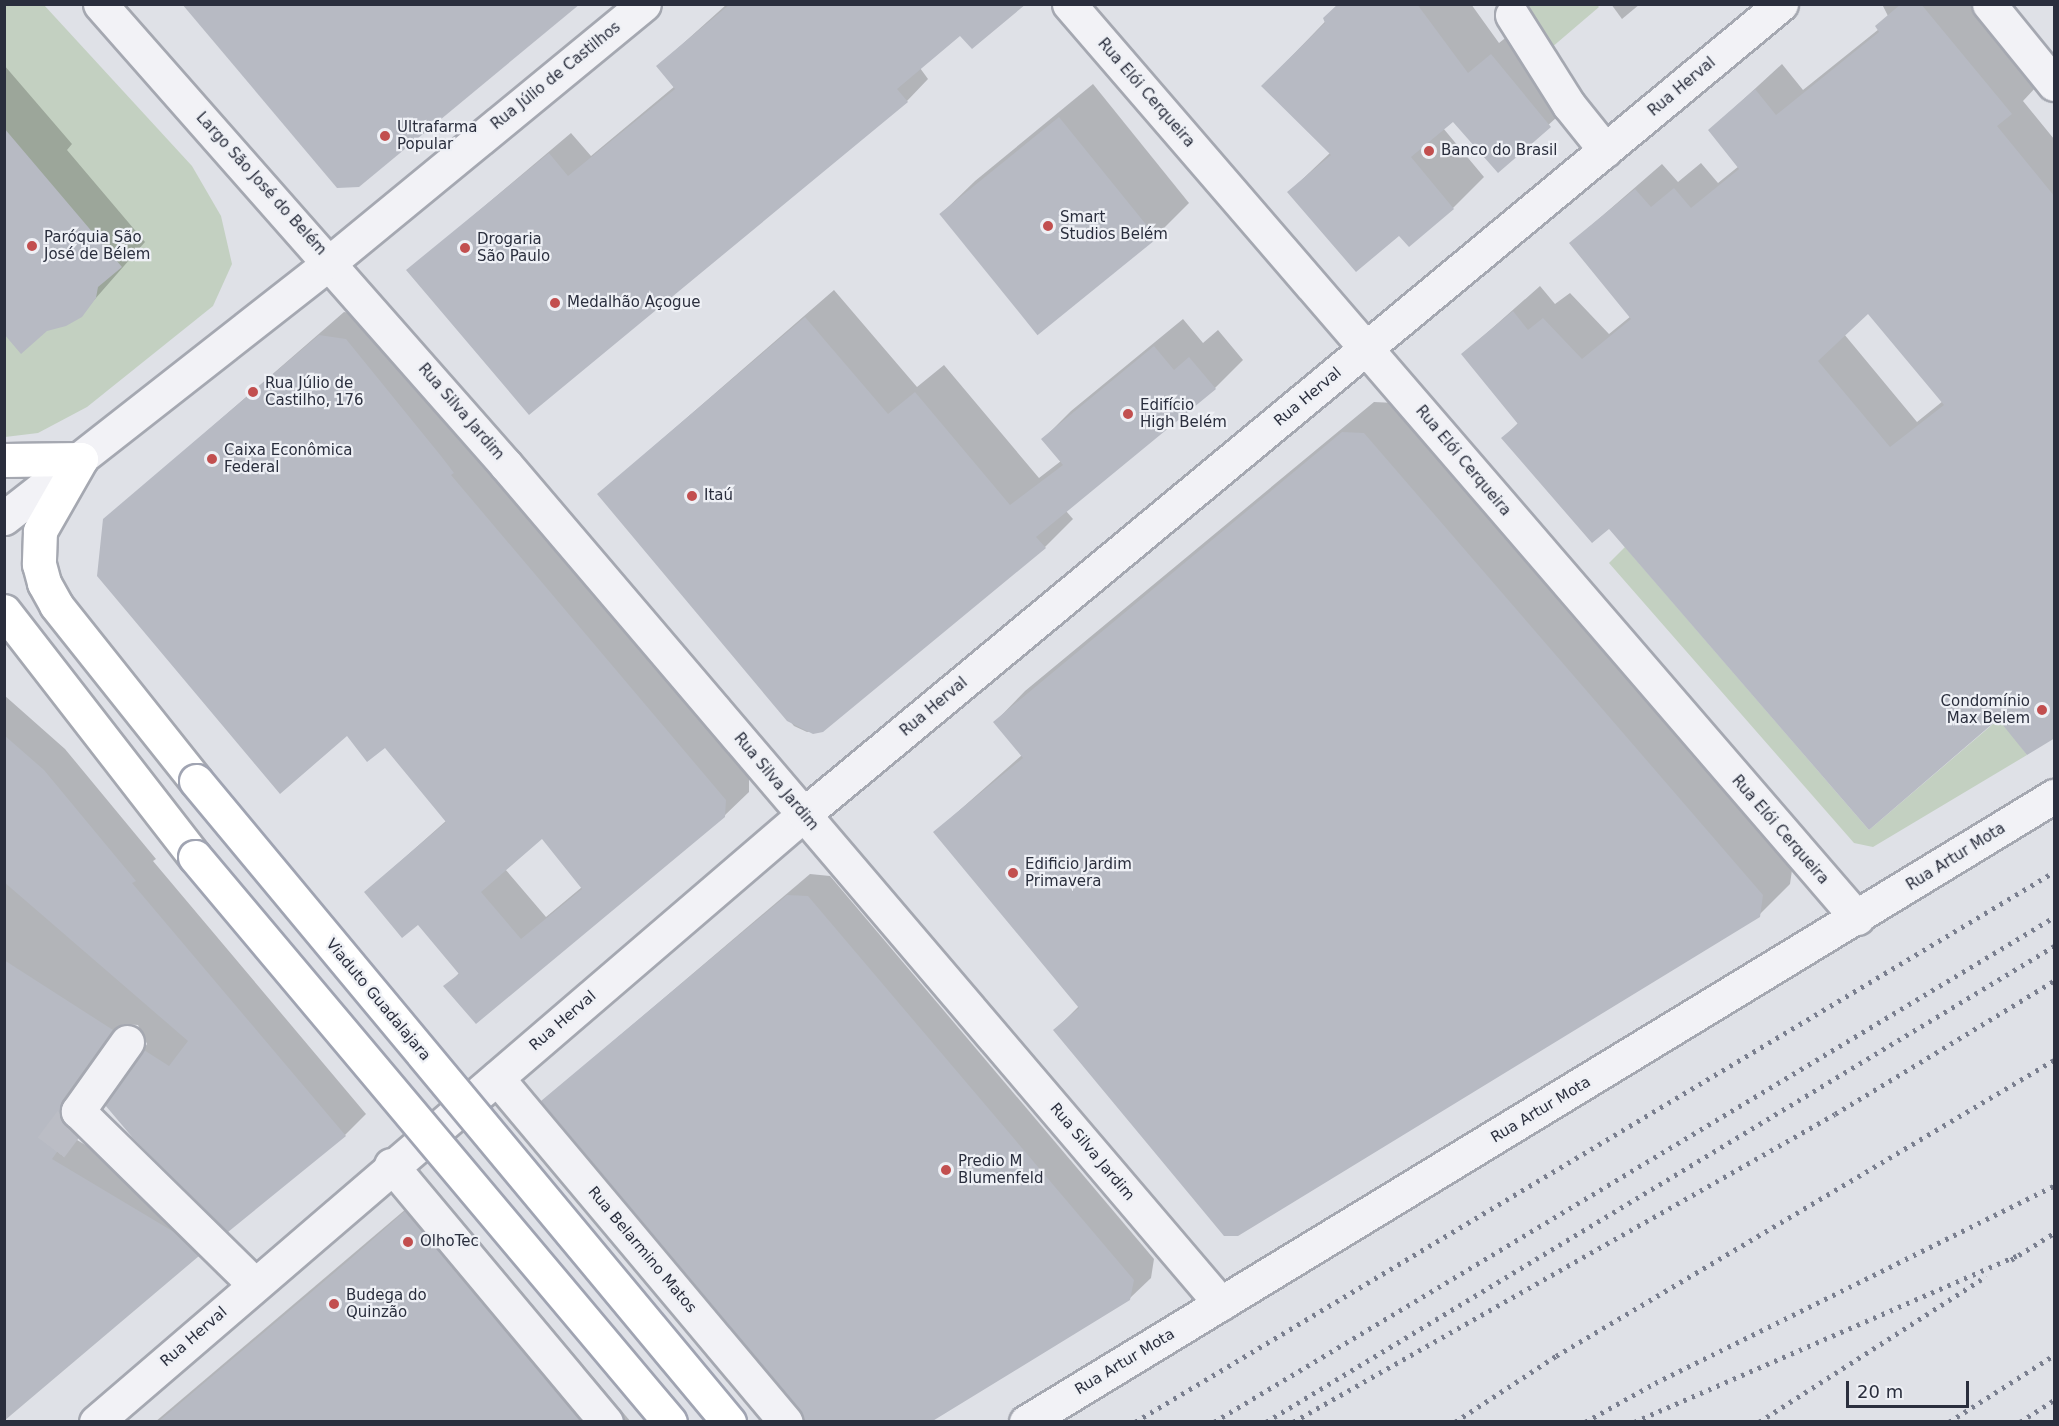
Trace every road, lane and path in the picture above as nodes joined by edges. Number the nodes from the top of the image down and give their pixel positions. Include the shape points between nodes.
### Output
1 (100, 4) edge
2 (644, 4) edge
3 (1069, 4) edge
4 (1781, 4) edge
5 (1989, 4) edge
6 (1512, 15) dead end
7 (2055, 84) edge
8 (1605, 150) junction
9 (330, 262) junction
10 (1367, 348) junction
11 (81, 459) junction
12 (4, 460) edge
13 (4, 518) edge
14 (41, 571) joint
15 (4, 611) edge
16 (4, 655) edge
17 (62, 686) junction
18 (2055, 796) edge
19 (804, 814) junction
20 (1857, 918) junction
21 (126, 1042) dead end
22 (497, 1078) junction
23 (391, 1166) junction
24 (254, 1284) junction
25 (1221, 1304) junction
26 (96, 1422) edge
27 (606, 1422) edge
28 (670, 1422) edge
29 (729, 1422) edge
30 (786, 1422) edge
31 (1026, 1422) edge

1 - 9 street, Largo São José do Belém
2 - 9 street, Rua Júlio de Castilhos
3 - 10 street, Rua Elói Cerqueira
4 - 8 street, Rua Herval
5 - 7 street
6 - 8 street via 1569,105
8 - 10 street, Rua Herval
9 - 11 street, Largo São José do Belém
9 - 19 street, Rua Silva Jardim
10 - 19 street, Rua Herval
10 - 20 street, Rua Elói Cerqueira
11 - 12 main road
11 - 13 street, Largo São José do Belém
11 - 14 main road, Largo São José do Belém via 40,531
14 - 29 main road, Viaduto Guadalajara, bridge via 57,605 196,781
15 - 17 main road
16 - 17 main road
17 - 28 main road, bridge via 195,857
18 - 20 street, Rua Artur Mota
19 - 22 street, Rua Herval
19 - 25 street, Rua Silva Jardim
20 - 25 street, Rua Artur Mota
21 - 24 street via 78,1111
22 - 23 street, Rua Herval
22 - 30 street, Rua Belarmino Matos
23 - 24 street, Rua Herval
23 - 27 street
24 - 26 street, Rua Herval
25 - 31 street, Rua Artur Mota

